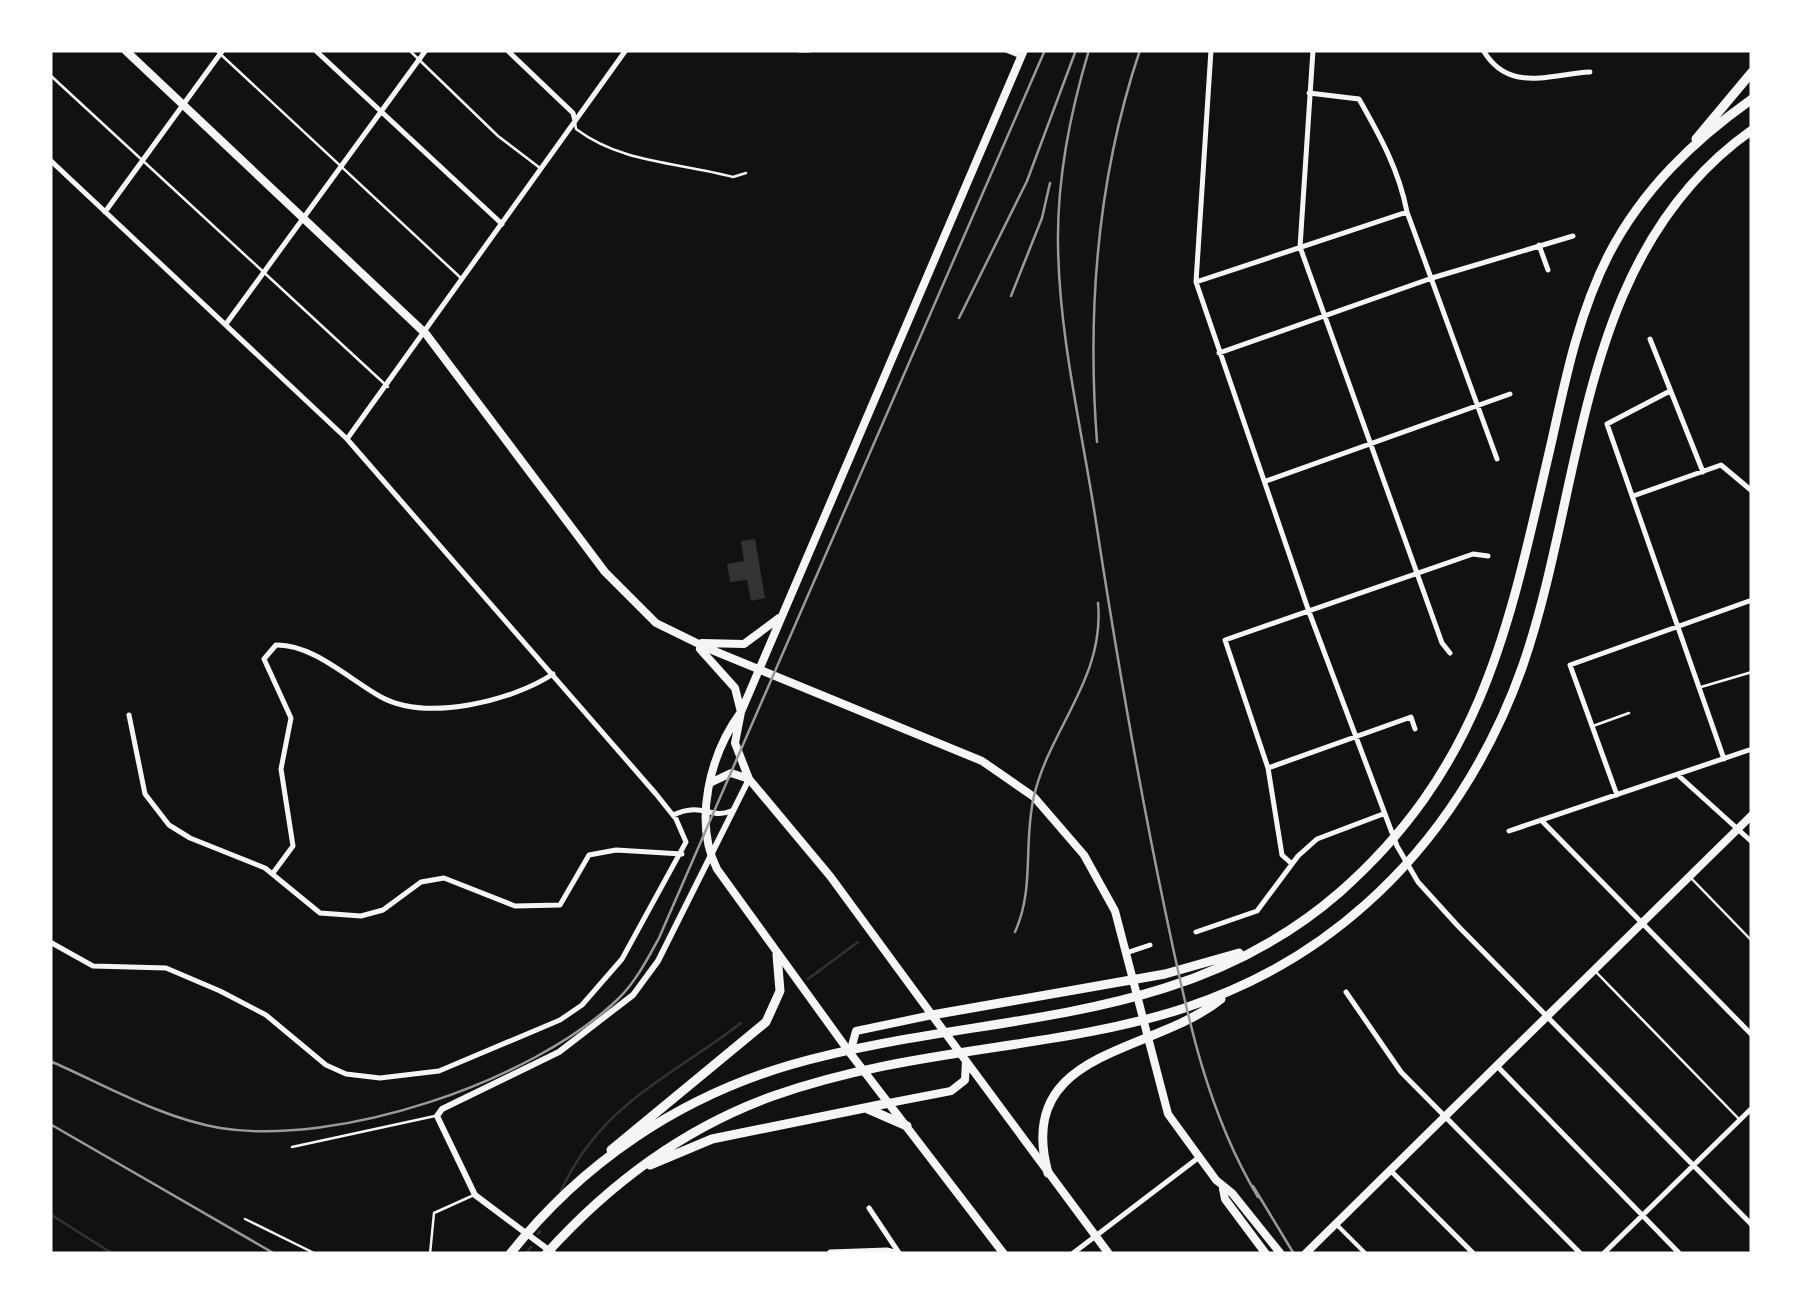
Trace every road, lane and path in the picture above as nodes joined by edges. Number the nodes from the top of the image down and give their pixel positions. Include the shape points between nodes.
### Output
1 (125, 50) edge
2 (315, 50) edge
3 (409, 50) edge
4 (426, 50) edge
5 (507, 50) edge
6 (626, 50) edge
7 (800, 50) edge
8 (808, 50) edge
9 (1006, 50) edge
10 (1211, 50) edge
11 (1313, 50) edge
12 (1482, 50) edge
13 (220, 51) edge
14 (1022, 53) edge
15 (418, 60) junction
16 (1590, 72) dead end
17 (1752, 72) edge
18 (50, 76) edge
19 (1309, 93) junction
20 (1752, 99) edge
21 (185, 105) junction
22 (382, 112) junction
23 (575, 121) junction
24 (1752, 130) edge
25 (1694, 142) junction
26 (145, 159) junction
27 (50, 160) edge
28 (341, 168) junction
29 (542, 168) junction
30 (746, 172) dead end
31 (105, 212) junction
32 (1407, 212) junction
33 (305, 217) junction
34 (502, 224) junction
35 (1573, 236) dead end
36 (1538, 244) junction
37 (1300, 247) junction
38 (1548, 270) dead end
39 (264, 272) junction
40 (1432, 278) junction
41 (463, 280) junction
42 (1196, 282) junction
43 (1324, 317) junction
44 (226, 324) junction
45 (426, 334) junction
46 (1650, 338) dead end
47 (1219, 353) junction
48 (387, 386) junction
49 (1670, 392) junction
50 (1510, 394) dead end
51 (1476, 407) junction
52 (347, 439) junction
53 (1370, 444) junction
54 (1497, 459) dead end
55 (1703, 472) junction
56 (1266, 481) junction
57 (1752, 490) edge
58 (1632, 496) junction
59 (1488, 556) dead end
60 (1416, 573) junction
61 (1752, 600) edge
62 (1308, 609) junction
63 (782, 616) junction
64 (1677, 627) junction
65 (693, 642) junction
66 (1450, 653) dead end
67 (759, 670) junction
68 (1752, 672) edge
69 (553, 674) junction
70 (1699, 688) junction
71 (741, 712) junction
72 (1628, 713) dead end
73 (129, 715) dead end
74 (1592, 726) junction
75 (1415, 728) dead end
76 (1356, 736) junction
77 (1752, 750) edge
78 (1724, 759) junction
79 (1268, 768) junction
80 (1679, 776) junction
81 (749, 778) junction
82 (711, 782) junction
83 (1617, 794) junction
84 (705, 808) junction
85 (738, 808) junction
86 (1383, 814) junction
87 (1752, 815) edge
88 (675, 817) junction
89 (1541, 820) junction
90 (1738, 828) junction
91 (1509, 831) dead end
92 (1752, 842) edge
93 (682, 854) junction
94 (710, 855) junction
95 (1292, 864) junction
96 (274, 873) junction
97 (1688, 876) junction
98 (1642, 921) junction
99 (1196, 932) dead end
100 (1752, 940) edge
101 (50, 942) edge
102 (1150, 946) dead end
103 (1129, 952) junction
104 (777, 955) junction
105 (1228, 960) junction
106 (1594, 970) junction
107 (1346, 992) dead end
108 (1228, 994) junction
109 (932, 1015) junction
110 (1547, 1016) junction
111 (1752, 1035) edge
112 (850, 1053) junction
113 (966, 1061) junction
114 (1496, 1065) junction
115 (888, 1102) junction
116 (1752, 1108) edge
117 (860, 1109) junction
118 (440, 1112) junction
119 (1444, 1115) junction
120 (1740, 1120) junction
121 (907, 1126) junction
122 (292, 1147) dead end
123 (605, 1157) junction
124 (1198, 1158) junction
125 (1693, 1165) junction
126 (1389, 1169) junction
127 (638, 1170) junction
128 (1048, 1173) junction
129 (1223, 1189) junction
130 (475, 1195) junction
131 (869, 1208) dead end
132 (1642, 1215) junction
133 (244, 1219) dead end
134 (1336, 1223) junction
135 (1752, 1226) edge
136 (1095, 1236) junction
137 (830, 1252) edge
138 (900, 1253) edge
139 (316, 1254) edge
140 (430, 1254) edge
141 (510, 1254) edge
142 (546, 1254) edge
143 (554, 1254) edge
144 (1004, 1254) edge
145 (1072, 1254) edge
146 (1109, 1254) edge
147 (1266, 1254) edge
148 (1281, 1254) edge
149 (1305, 1254) edge
150 (1366, 1254) edge
151 (1474, 1254) edge
152 (1581, 1254) edge
153 (1603, 1254) edge
154 (1680, 1254) edge

1 - 21 main road
2 - 22 street
3 - 15 lane
4 - 15 street
5 - 23 street
6 - 23 street
7 - 8 street
9 - 14 street
10 - 42 street
11 - 19 street
12 - 16 street via 1498,69 1519,79
13 - 21 street
13 - 28 lane
14 - 63 main road
15 - 22 street
15 - 29 lane
17 - 25 highway
18 - 26 lane
19 - 32 street via 1359,98 1401,182
19 - 37 street
20 - 25 highway
21 - 26 street
21 - 33 main road
22 - 28 street
22 - 34 street
23 - 29 street
23 - 30 lane via 576,129 609,151 733,176
24 - 108 highway via 1690,188 1624,288 1599,357 1524,661 1480,761 1431,835 1383,888 1317,942
25 - 105 highway via 1644,200 1596,281 1572,354 1515,601 1464,737 1417,810 1366,867 1324,905
26 - 31 street
26 - 39 lane
27 - 31 street
28 - 33 street
28 - 41 lane
29 - 34 street
31 - 44 street
32 - 37 street
32 - 40 street
33 - 39 street
33 - 45 main road
34 - 41 street
35 - 36 street
36 - 38 street
36 - 40 street
37 - 42 street
37 - 43 street
39 - 44 street
39 - 48 lane
40 - 43 street
40 - 51 street
41 - 45 street
42 - 47 street
43 - 47 street
43 - 53 street
44 - 52 street
45 - 48 street
45 - 65 main road via 605,572 656,623
46 - 49 street
47 - 56 street
48 - 52 street
49 - 55 street
49 - 58 street via 1606,424
50 - 51 street
51 - 53 street
51 - 54 street
52 - 69 street
53 - 56 street
53 - 60 street
55 - 57 street via 1721,465
55 - 58 street
56 - 62 street
58 - 64 street
59 - 60 street via 1473,554
60 - 62 street
60 - 66 street
61 - 64 street
62 - 76 street
62 - 79 street via 1225,640
63 - 65 main road via 744,644
63 - 67 main road
64 - 70 street
64 - 74 street via 1570,665
65 - 67 main road
65 - 71 main road via 732,682
67 - 71 main road
67 - 103 main road via 982,762 1027,791 1092,866
68 - 70 lane
69 - 88 street
69 - 96 street via 505,699 405,704 386,700 314,656 276,645 264,658 291,718 282,769 294,846
70 - 78 street
71 - 81 main road via 735,743
71 - 82 main road
72 - 74 lane
73 - 96 street via 145,794 169,824
74 - 83 street
75 - 76 street via 1411,718
76 - 79 street
76 - 86 street
77 - 78 street
78 - 80 street
79 - 95 street via 1282,855
80 - 83 street
80 - 90 street
81 - 82 main road via 731,774
81 - 85 street
81 - 109 main road
82 - 84 main road
83 - 89 street
84 - 85 street via 723,814
84 - 88 street
84 - 94 main road
85 - 94 street
86 - 95 street via 1316,839
86 - 110 street via 1418,882
87 - 90 main road
88 - 93 street via 686,842
89 - 91 street
89 - 98 street
90 - 92 street
90 - 97 main road
93 - 96 street via 589,854 560,905 515,906 444,878 421,882 383,910 361,916 320,913
93 - 101 street via 622,959 582,1005 469,1060 406,1076 346,1074 266,1015 220,991 166,968 93,966
94 - 104 main road
94 - 118 street via 634,996 559,1052
95 - 99 street via 1257,912
97 - 98 main road
97 - 100 lane
98 - 106 main road
98 - 111 street
102 - 103 street
103 - 124 main road via 1160,1095
104 - 112 main road
104 - 123 highway via 780,992 766,1022
105 - 109 highway
105 - 123 highway via 1174,989 1100,1007 822,1056 710,1096
106 - 110 main road
106 - 120 lane
107 - 119 street via 1401,1072
108 - 127 highway via 1109,1031 838,1077 714,1121
108 - 128 highway via 1078,1070 1052,1096 1040,1137
109 - 112 main road via 860,1029
109 - 113 main road
110 - 114 main road
110 - 125 street
112 - 115 main road
113 - 115 main road via 965,1080 955,1089
113 - 128 main road
114 - 119 main road
114 - 132 street
115 - 117 highway
115 - 121 main road
116 - 120 street
117 - 121 highway
117 - 127 highway via 712,1139
118 - 122 lane
118 - 130 street
119 - 126 main road
119 - 152 street
120 - 125 street
121 - 144 main road
123 - 141 highway
124 - 129 main road
124 - 136 street
125 - 132 street
125 - 135 street
126 - 134 main road
126 - 151 street
127 - 142 highway
128 - 136 main road
129 - 147 main road
129 - 148 main road
130 - 140 lane via 434,1213
130 - 143 street
131 - 138 street
132 - 153 street
132 - 154 street
133 - 139 lane
134 - 149 main road
134 - 150 street
136 - 145 street
136 - 146 main road
137 - 138 street

